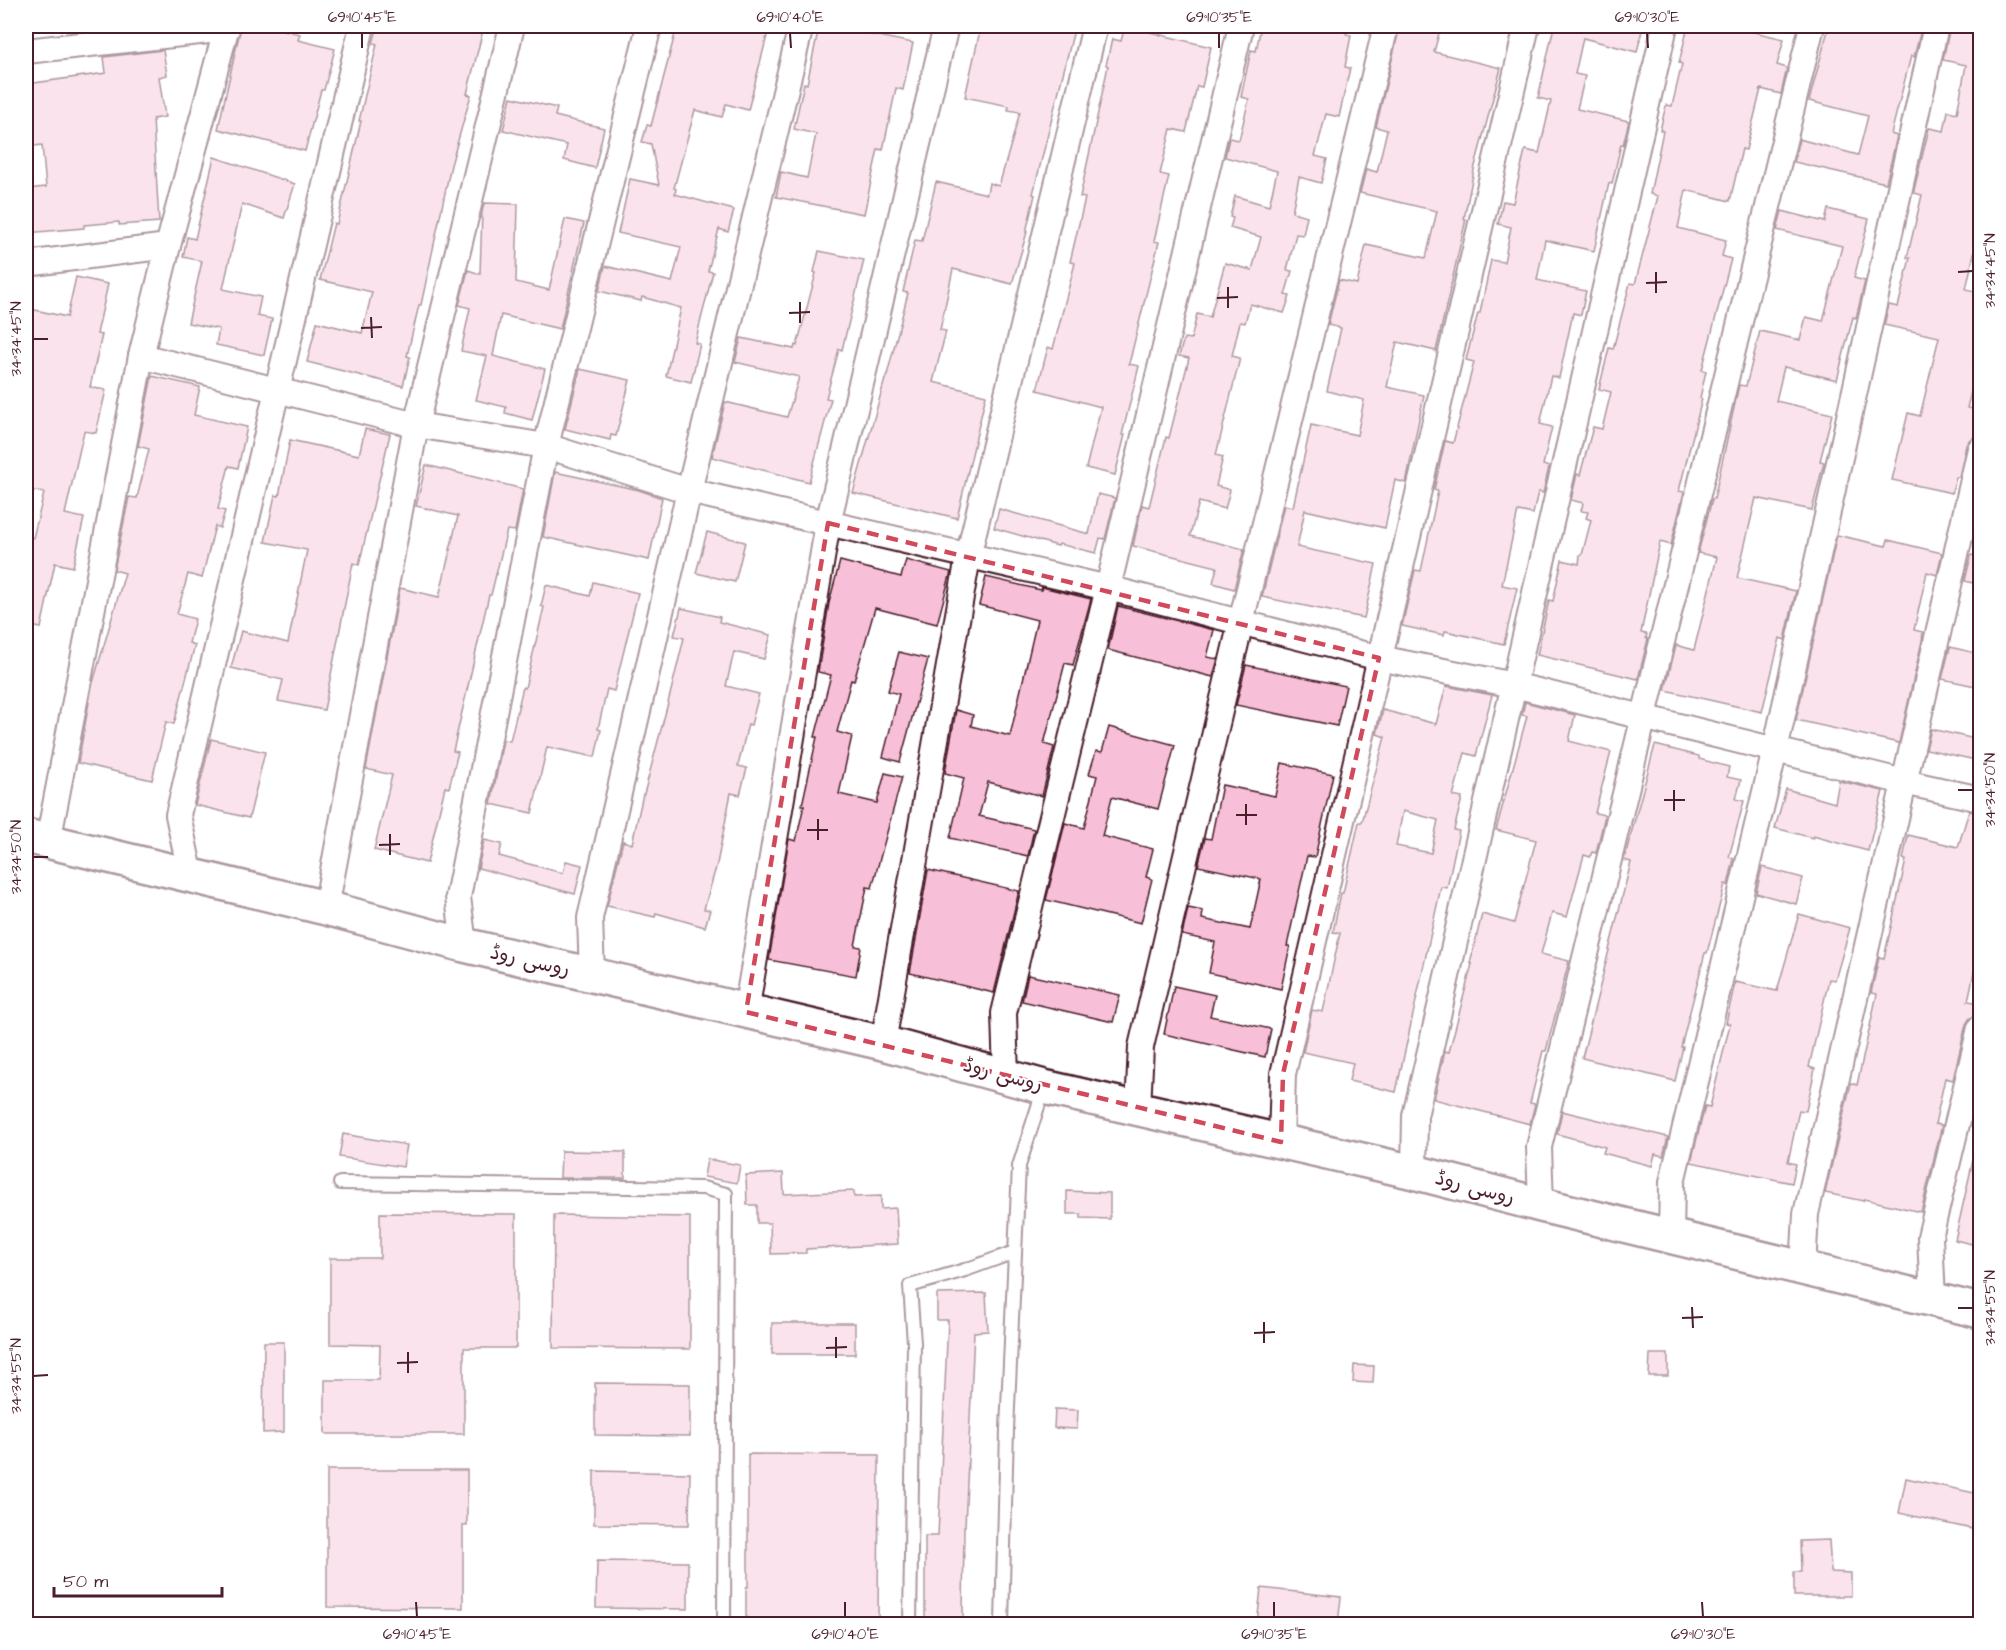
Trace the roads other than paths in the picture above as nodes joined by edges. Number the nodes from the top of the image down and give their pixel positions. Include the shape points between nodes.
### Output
1 (362, 26) edge
2 (512, 26) edge
3 (649, 26) edge
4 (801, 26) edge
5 (946, 26) edge
6 (1095, 26) edge
7 (1241, 26) edge
8 (1386, 26) edge
9 (1527, 26) edge
10 (1665, 26) edge
11 (1812, 26) edge
12 (1936, 26) edge
13 (227, 27) edge
14 (26, 51) edge
15 (168, 246) junction
16 (26, 264) edge
17 (141, 356) junction
18 (278, 392) junction
19 (416, 425) junction
20 (546, 446) junction
21 (1980, 449) edge
22 (689, 491) junction
23 (828, 523) junction
24 (968, 557) junction
25 (1108, 588) junction
26 (1241, 622) junction
27 (1379, 658) junction
28 (1514, 684) junction
29 (1642, 718) junction
30 (1775, 750) junction
31 (1904, 782) junction
32 (1980, 799) edge
33 (37, 839) edge
34 (191, 877) junction
35 (326, 908) junction
36 (464, 945) junction
37 (592, 975) junction
38 (746, 1012) junction
39 (1980, 1028) edge
40 (883, 1043) junction
41 (1006, 1077) junction
42 (1044, 1087) junction
43 (1138, 1108) junction
44 (1281, 1142) junction
45 (1414, 1172) junction
46 (340, 1183) dead end
47 (1541, 1205) junction
48 (1671, 1236) junction
49 (1015, 1252) junction
50 (1803, 1268) junction
51 (1933, 1299) junction
52 (1980, 1311) edge
53 (724, 1624) edge
54 (910, 1624) edge
55 (1002, 1624) edge

1 - 18 street
2 - 19 street
3 - 20 street
4 - 22 street
5 - 23 street
6 - 24 street
7 - 25 street
8 - 26 street
9 - 27 street
10 - 28 street
11 - 29 street
12 - 30 street
13 - 14 street
13 - 15 street
15 - 16 street
15 - 17 street
17 - 18 street
17 - 33 street
18 - 19 street
18 - 34 street via 178,815
19 - 20 street
19 - 35 street
20 - 22 street
20 - 36 street via 458,897
21 - 31 street
22 - 23 street
22 - 37 street via 590,918
23 - 24 street
23 - 38 street
24 - 25 street
24 - 40 street
25 - 26 street
25 - 41 street via 1004,1013
26 - 27 street
26 - 43 street via 1142,1047
27 - 28 street
27 - 44 street via 1283,1074
28 - 29 street
28 - 45 street via 1415,1116
29 - 30 street
29 - 47 street via 1539,1147
30 - 31 street
30 - 48 street via 1672,1182
31 - 32 street
31 - 50 street via 1806,1214
33 - 34 main road, روسی روڈ
34 - 35 main road, روسی روڈ
35 - 36 main road, روسی روڈ
36 - 37 main road, روسی روڈ
37 - 38 main road, روسی روڈ
38 - 40 main road, روسی روڈ
39 - 51 street via 1930,1237
40 - 41 main road, روسی روڈ
41 - 42 main road, روسی روڈ
42 - 43 main road, روسی روڈ
42 - 49 lane via 1019,1166
43 - 44 main road, روسی روڈ
44 - 45 main road, روسی روڈ
45 - 47 main road, روسی روڈ
46 - 53 lane via 703,1188 726,1194
47 - 48 main road, روسی روڈ
48 - 50 main road, روسی روڈ
49 - 54 lane via 910,1286 914,1344
49 - 55 lane
50 - 51 main road, روسی روڈ
51 - 52 main road, روسی روڈ

